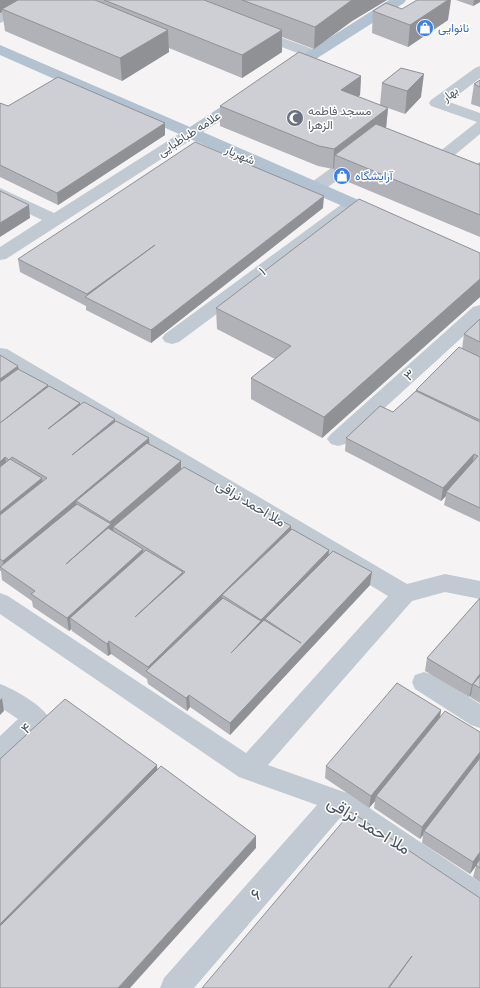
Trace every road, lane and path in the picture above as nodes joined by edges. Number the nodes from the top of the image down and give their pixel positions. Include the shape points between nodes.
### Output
1 (37, 0) edge
2 (399, 0) edge
3 (0, 19) edge
4 (239, 26) edge
5 (0, 49) edge
6 (313, 54) junction
7 (480, 71) edge
8 (274, 79) edge
9 (255, 91) edge
10 (480, 118) edge
11 (480, 126) edge
12 (191, 133) junction
13 (369, 149) edge
14 (410, 157) edge
15 (315, 188) junction
16 (0, 193) edge
17 (353, 204) junction
18 (55, 220) junction
19 (396, 222) edge
20 (0, 255) edge
21 (480, 310) edge
22 (172, 338) dead end
23 (0, 354) edge
24 (338, 439) dead end
25 (480, 590) edge
26 (404, 594) junction
27 (0, 602) edge
28 (424, 682) dead end
29 (0, 694) edge
30 (480, 717) edge
31 (0, 752) edge
32 (248, 769) junction
33 (338, 801) junction
34 (480, 898) edge
35 (175, 988) edge

1 - 3 street
2 - 6 main road
4 - 6 street
5 - 12 main road, شهریار
6 - 8 main road
7 - 10 street, بهار via 437,103
9 - 12 main road, علامه طباطبایی
11 - 14 street via 432,165
12 - 15 main road, شهریار
12 - 18 street, علامه طباطبایی
13 - 15 street
15 - 17 main road, شهریار
16 - 18 street
17 - 19 main road, شهریار
17 - 22 street, ۱
18 - 20 street, علامه طباطبایی
21 - 24 street, ۳
23 - 26 street, ملا احمد نراقی
25 - 26 street via 446,582
26 - 32 street
27 - 32 street, ملا احمد نراقی
28 - 30 street
29 - 31 street, ۴ via 36,718
32 - 33 street, ملا احمد نراقی
33 - 34 street, ملا احمد نراقی
33 - 35 street, ۶

